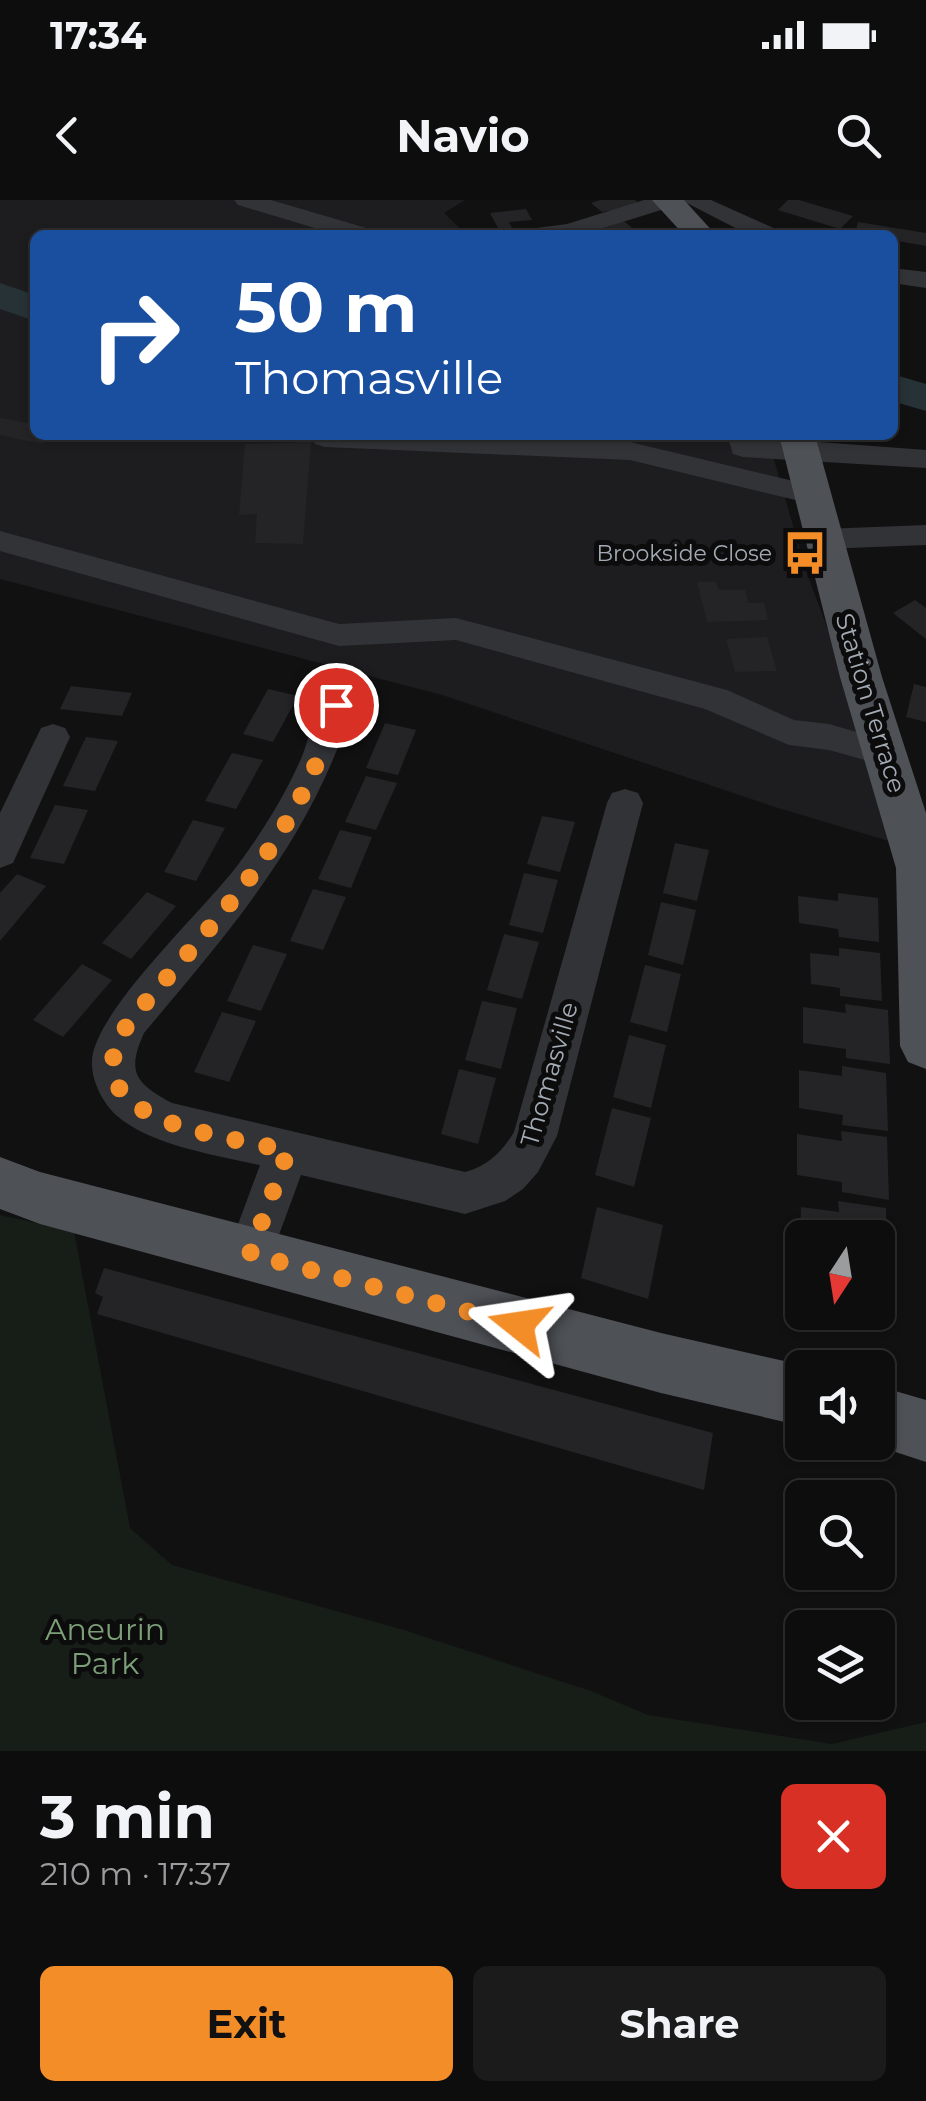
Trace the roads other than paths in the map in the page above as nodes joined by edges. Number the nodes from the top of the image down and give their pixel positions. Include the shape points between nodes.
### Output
1 (246, 200) edge
2 (668, 200) edge
3 (692, 200) edge
4 (347, 230) edge
5 (573, 230) edge
6 (697, 230) edge
7 (758, 230) edge
8 (898, 276) edge
9 (926, 280) edge
10 (368, 440) edge
11 (741, 440) edge
12 (799, 443) edge
13 (926, 459) edge
14 (812, 496) junction
15 (926, 535) edge
16 (823, 539) junction
17 (0, 542) edge
18 (336, 705) dead end
19 (53, 737) dead end
20 (886, 753) junction
21 (0, 765) edge
22 (37, 772) junction
23 (625, 802) dead end
24 (0, 853) edge
25 (926, 1046) edge
26 (288, 1151) junction
27 (0, 1183) edge
28 (250, 1254) junction
29 (785, 1392) edge
30 (895, 1422) edge
31 (926, 1430) edge

1 - 4 street
2 - 5 street
2 - 6 main road
3 - 7 street
8 - 9 street
10 - 14 street via 630,452
11 - 12 street via 743,448
12 - 13 street
12 - 14 main road, Station Terrace
14 - 16 main road, Station Terrace
15 - 16 street
16 - 20 main road, Station Terrace
17 - 20 street via 340,636 456,629 715,699 789,732
18 - 26 street, Thomasville via 324,751 282,836 130,1021 114,1053 119,1091 134,1108
19 - 22 street
20 - 25 main road, Station Terrace via 920,868
21 - 22 street
22 - 24 street
23 - 26 street, Thomasville via 535,1136 516,1169 484,1189 465,1192
26 - 28 street
27 - 28 main road
28 - 29 main road
30 - 31 main road

